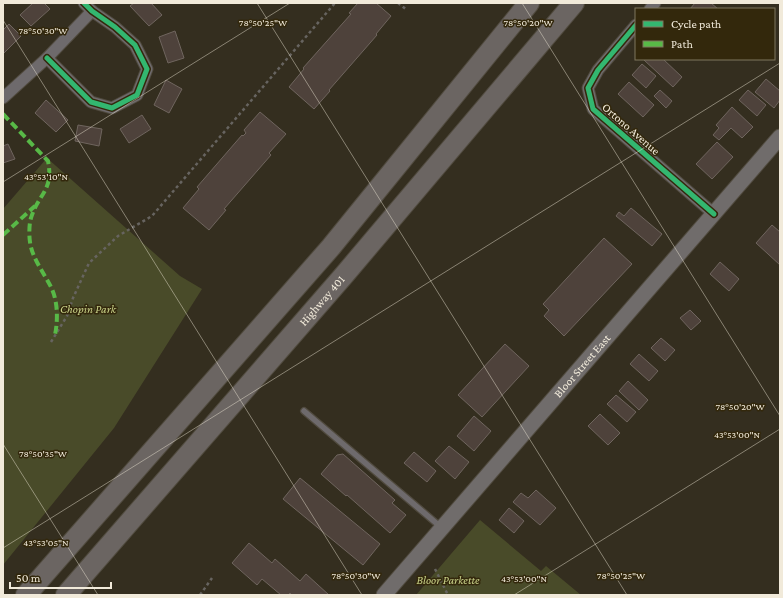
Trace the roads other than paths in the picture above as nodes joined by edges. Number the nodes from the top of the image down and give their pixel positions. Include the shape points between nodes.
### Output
1 (84, 3) edge
2 (529, 3) edge
3 (574, 3) edge
4 (92, 11) junction
5 (635, 27) edge
6 (47, 58) junction
7 (3, 98) edge
8 (780, 137) edge
9 (714, 214) junction
10 (304, 411) dead end
11 (442, 528) junction
12 (26, 595) edge
13 (66, 595) edge
14 (384, 595) edge

1 - 4 street
2 - 12 highway via 331,247
3 - 13 highway, Highway 401 via 340,280
4 - 6 street
4 - 6 street via 135,45 147,69 137,95 112,108 91,102
5 - 9 street, Ortono Avenue via 598,70 588,88 593,109
6 - 7 street
8 - 9 main road, Bloor Street East
9 - 11 main road, Bloor Street East
10 - 11 lane
11 - 14 main road, Bloor Street East

